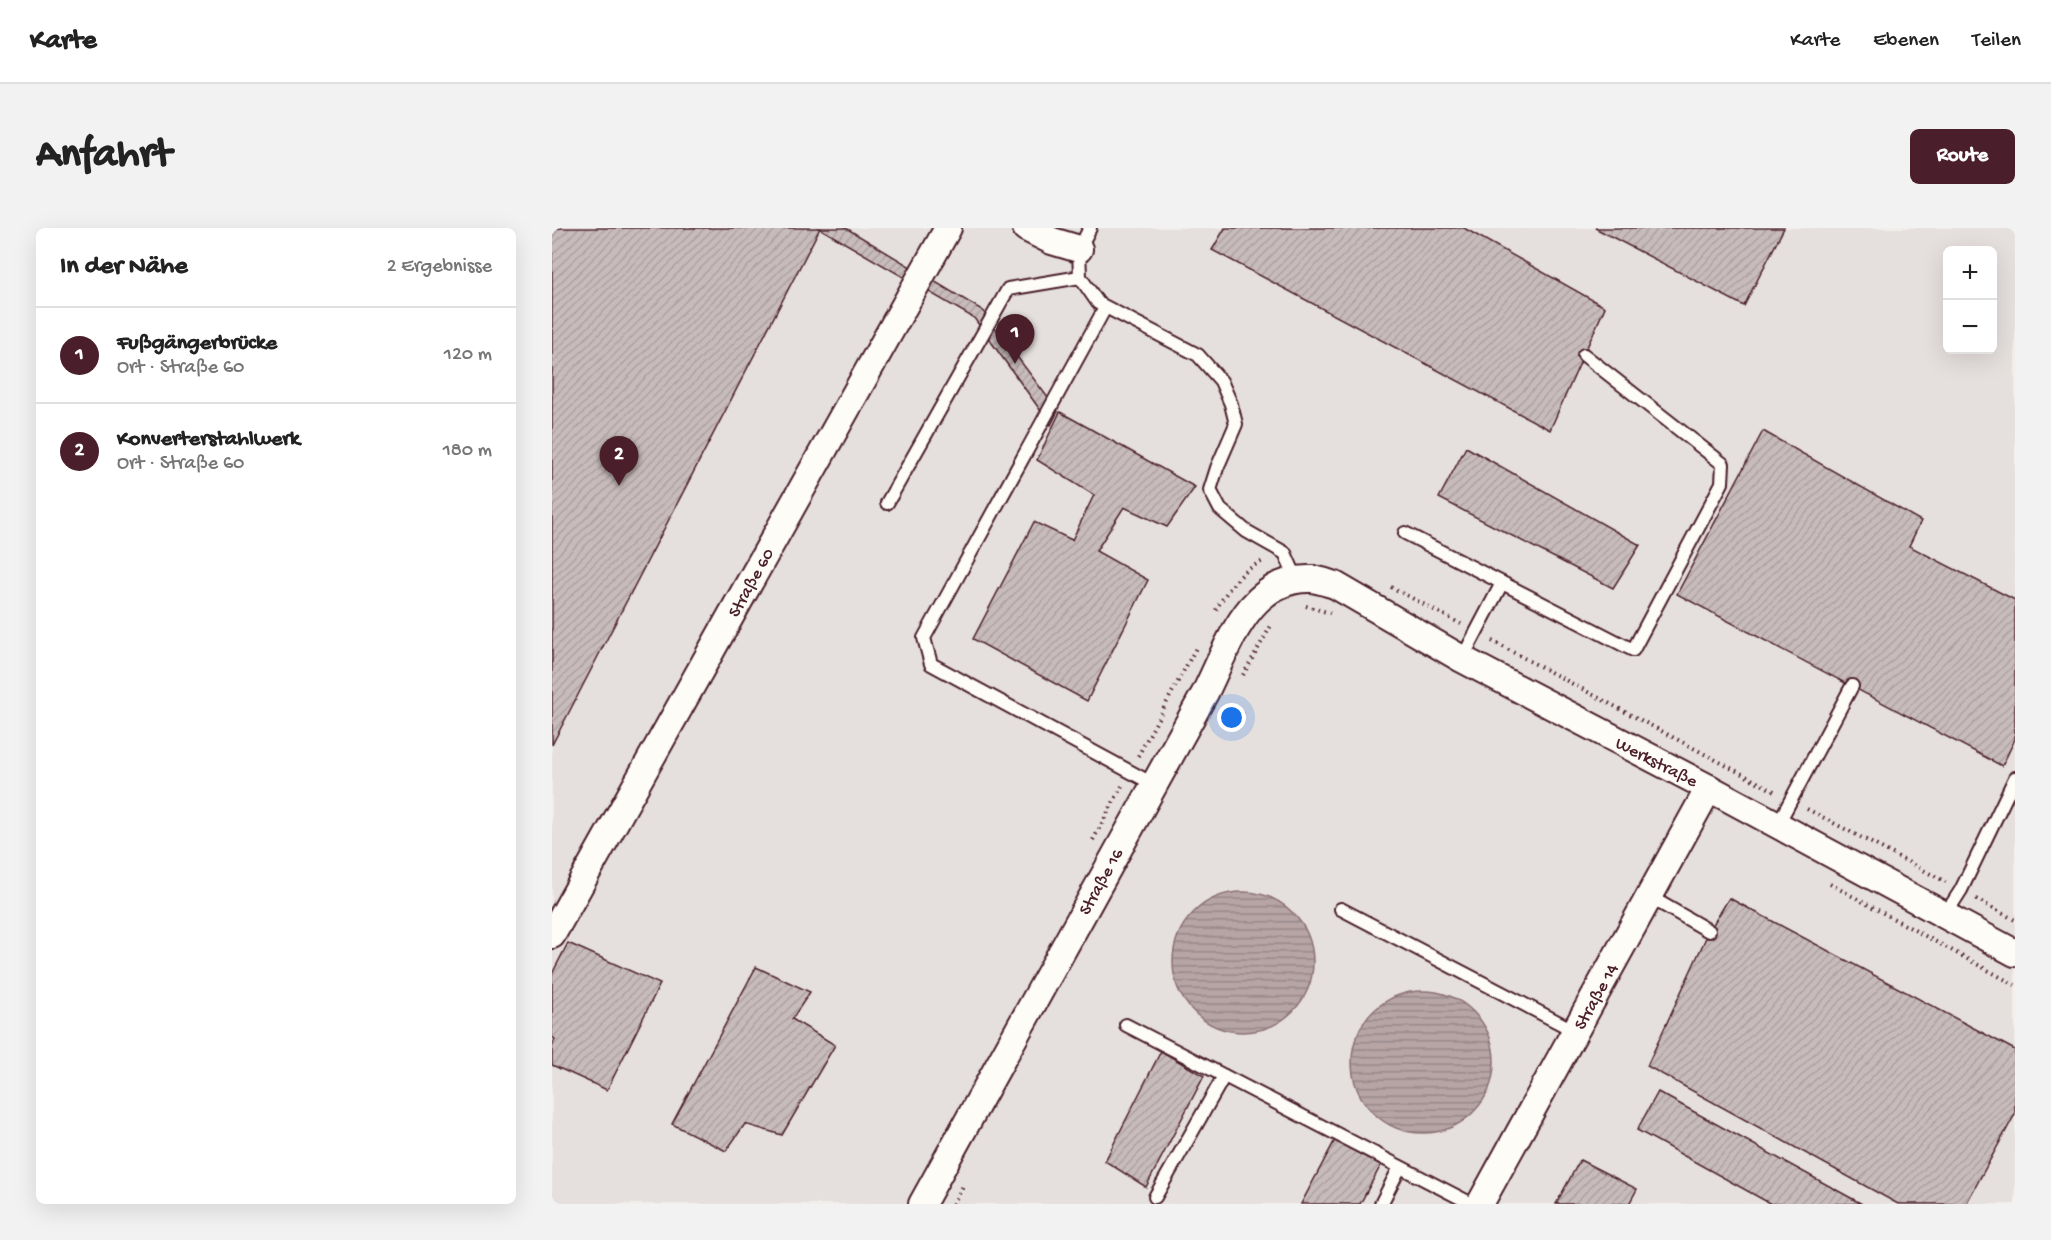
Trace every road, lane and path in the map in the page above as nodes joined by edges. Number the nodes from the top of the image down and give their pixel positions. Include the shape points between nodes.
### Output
1 (948, 228) edge
2 (1026, 228) edge
3 (1085, 238) edge
4 (1080, 277) junction
5 (1105, 308) junction
6 (1584, 355) dead end
7 (887, 503) dead end
8 (1406, 533) dead end
9 (1285, 553) junction
10 (1297, 579) junction
11 (1383, 582) dead end
12 (1502, 583) junction
13 (1300, 607) dead end
14 (1215, 613) dead end
15 (1333, 614) dead end
16 (1277, 616) dead end
17 (1476, 633) junction
18 (1200, 641) dead end
19 (1462, 659) junction
20 (1243, 675) dead end
21 (1852, 686) dead end
22 (1226, 705) dead end
23 (1220, 715) dead end
24 (1130, 771) junction
25 (2015, 778) edge
26 (1154, 784) junction
27 (1709, 788) junction
28 (1791, 800) junction
29 (1778, 824) junction
30 (1091, 843) dead end
31 (1830, 884) dead end
32 (1961, 890) junction
33 (1650, 897) junction
34 (1341, 909) dead end
35 (1945, 915) junction
36 (2015, 920) edge
37 (555, 923) edge
38 (1709, 931) dead end
39 (2015, 953) edge
40 (2015, 985) edge
41 (1126, 1025) dead end
42 (1575, 1031) junction
43 (1224, 1076) junction
44 (1400, 1167) junction
45 (964, 1183) dead end
46 (1155, 1197) dead end
47 (922, 1204) edge
48 (953, 1204) edge
49 (1381, 1204) edge
50 (1472, 1204) edge
51 (1480, 1204) edge

1 - 37 street, Straße 60
2 - 3 street via 1052,241
3 - 4 lane
4 - 5 lane
4 - 7 lane via 1008,289
5 - 9 lane via 1198,355 1221,381 1236,424 1210,490 1220,509 1246,531
5 - 24 lane via 924,638 931,664
6 - 12 lane via 1723,464 1722,483 1633,650
8 - 12 lane
9 - 10 lane
9 - 14 path via 1251,566 1225,594
10 - 19 street, Werkstraße via 1335,585
10 - 26 street, Straße 16 via 1261,596 1245,613
11 - 17 path
12 - 17 lane
13 - 15 path via 1310,606
16 - 20 path
17 - 19 lane
17 - 28 path
18 - 24 path
19 - 27 street, Werkstraße
21 - 28 lane
22 - 23 path
24 - 26 lane
24 - 30 path
25 - 32 lane
26 - 47 street, Straße 16
27 - 29 street, Werkstraße
27 - 33 street, Straße 14
28 - 29 lane
28 - 32 path
29 - 35 street, Werkstraße
31 - 40 path
32 - 35 lane
32 - 36 path
33 - 38 lane
33 - 42 street, Straße 14
34 - 42 lane
35 - 39 street, Werkstraße
41 - 43 lane
42 - 51 street, Straße 14
43 - 44 lane
43 - 46 lane
44 - 49 lane
44 - 50 lane
45 - 48 path

